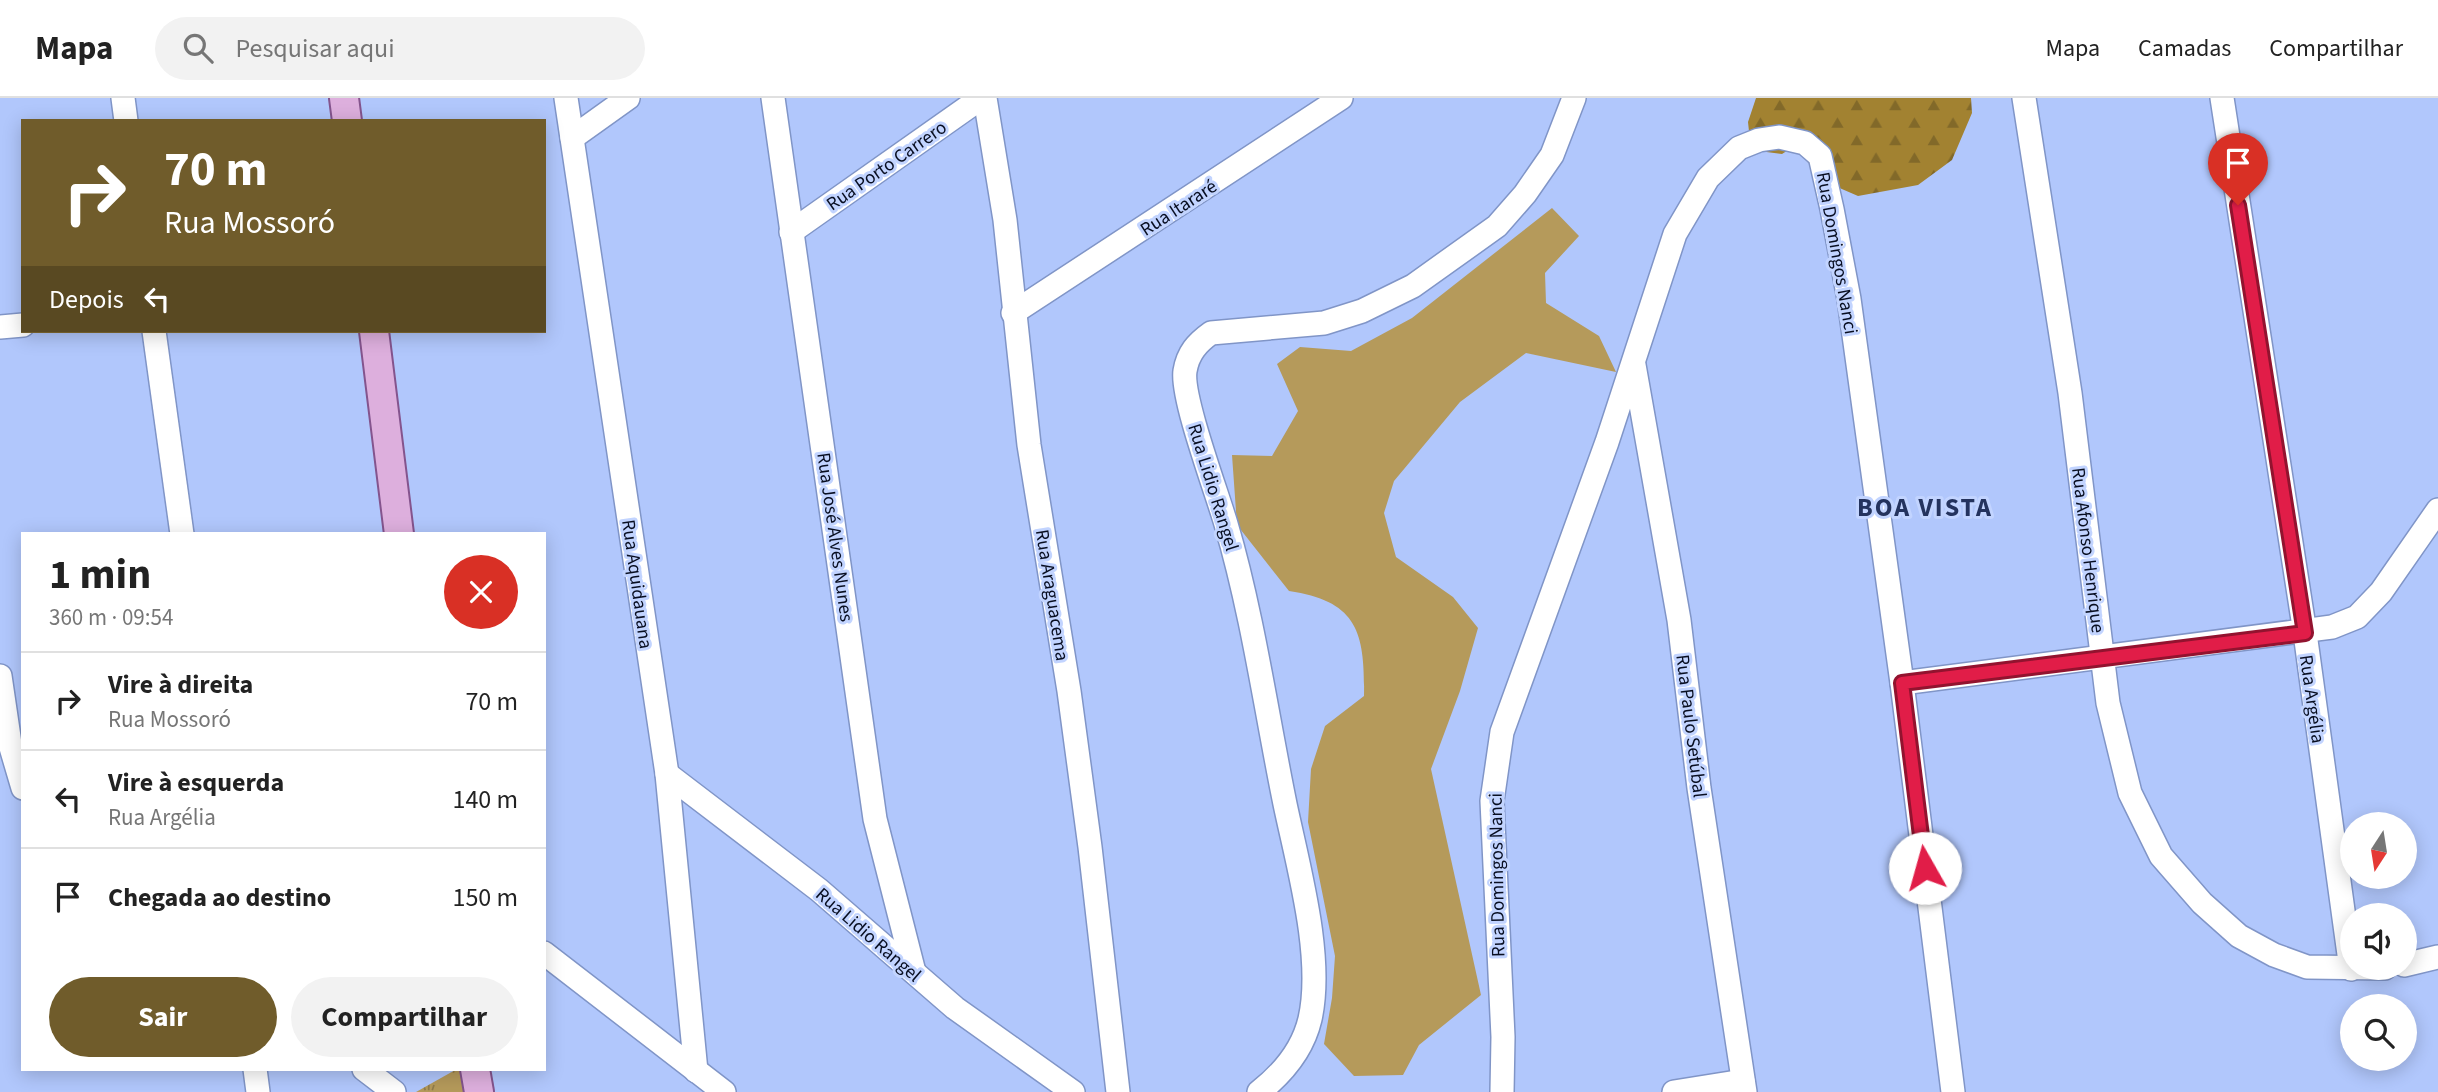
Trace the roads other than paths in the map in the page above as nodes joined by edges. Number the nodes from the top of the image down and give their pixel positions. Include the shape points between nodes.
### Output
1 (123, 98) edge
2 (344, 98) edge
3 (566, 98) edge
4 (628, 98) edge
5 (773, 98) edge
6 (983, 98) edge
7 (1341, 98) edge
8 (1574, 98) edge
9 (2024, 98) edge
10 (2222, 98) edge
11 (126, 119) edge
12 (347, 119) edge
13 (572, 138) junction
14 (791, 232) junction
15 (1013, 313) junction
16 (21, 325) edge
17 (0, 327) edge
18 (154, 333) edge
19 (374, 333) edge
20 (1634, 361) junction
21 (2438, 510) edge
22 (182, 532) edge
23 (399, 532) edge
24 (2305, 633) junction
25 (2102, 656) junction
26 (0, 676) edge
27 (1902, 683) junction
28 (667, 774) junction
29 (21, 781) edge
30 (2342, 903) edge
31 (546, 955) edge
32 (2438, 957) edge
33 (2417, 962) edge
34 (2340, 968) edge
35 (914, 972) junction
36 (255, 1071) edge
37 (367, 1071) edge
38 (475, 1071) edge
39 (696, 1071) junction
40 (1744, 1086) edge
41 (258, 1092) edge
42 (394, 1092) edge
43 (479, 1092) edge
44 (724, 1092) edge
45 (1073, 1092) edge
46 (1118, 1092) edge
47 (1259, 1092) edge
48 (1502, 1092) edge
49 (1674, 1092) edge
50 (1953, 1092) edge

1 - 11 street
2 - 12 main road
3 - 13 street, Rua Aquidauana
4 - 13 street
5 - 14 street, Rua José Alves Nunes
6 - 14 street, Rua Porto Carrero
6 - 15 street, Rua Araguacema via 1005,220
7 - 15 street, Rua Itararé
8 - 47 street, Rua Lidio Rangel via 1552,155 1525,194 1497,226 1413,286 1362,311 1324,323 1211,333 1196,343 1185,373 1192,414 1244,586 1310,930 1310,1019 1283,1070
9 - 25 street, Rua Afonso Henrique via 2070,393
10 - 24 street, Rua Argélia
13 - 28 street, Rua Aquidauana
14 - 35 street, Rua José Alves Nunes via 875,819
15 - 46 street, Rua Araguacema via 1071,704
16 - 17 street
18 - 22 street
19 - 23 main road
20 - 27 street, Rua Domingos Nanci via 1675,234 1708,178 1739,148 1759,140 1779,137 1805,144 1820,156 1849,299
20 - 40 street, Rua Paulo Setúbal via 1679,620
20 - 48 street, Rua Domingos Nanci via 1502,732 1492,801
21 - 24 street via 2381,592 2357,617
24 - 25 street
24 - 30 street, Rua Argélia
25 - 27 street
25 - 34 street, Rua Afonso Henrique via 2108,703 2130,793 2161,856 2239,936 2307,967
26 - 29 street via 10,744
27 - 50 street, Rua Domingos Nanci
28 - 35 street, Rua Lidio Rangel via 746,831
28 - 39 street, Rua Aquidauana
31 - 39 street
32 - 33 street
35 - 45 street, Rua Lidio Rangel via 955,1008
36 - 41 street
37 - 42 street
38 - 43 main road
39 - 44 street
40 - 49 street

